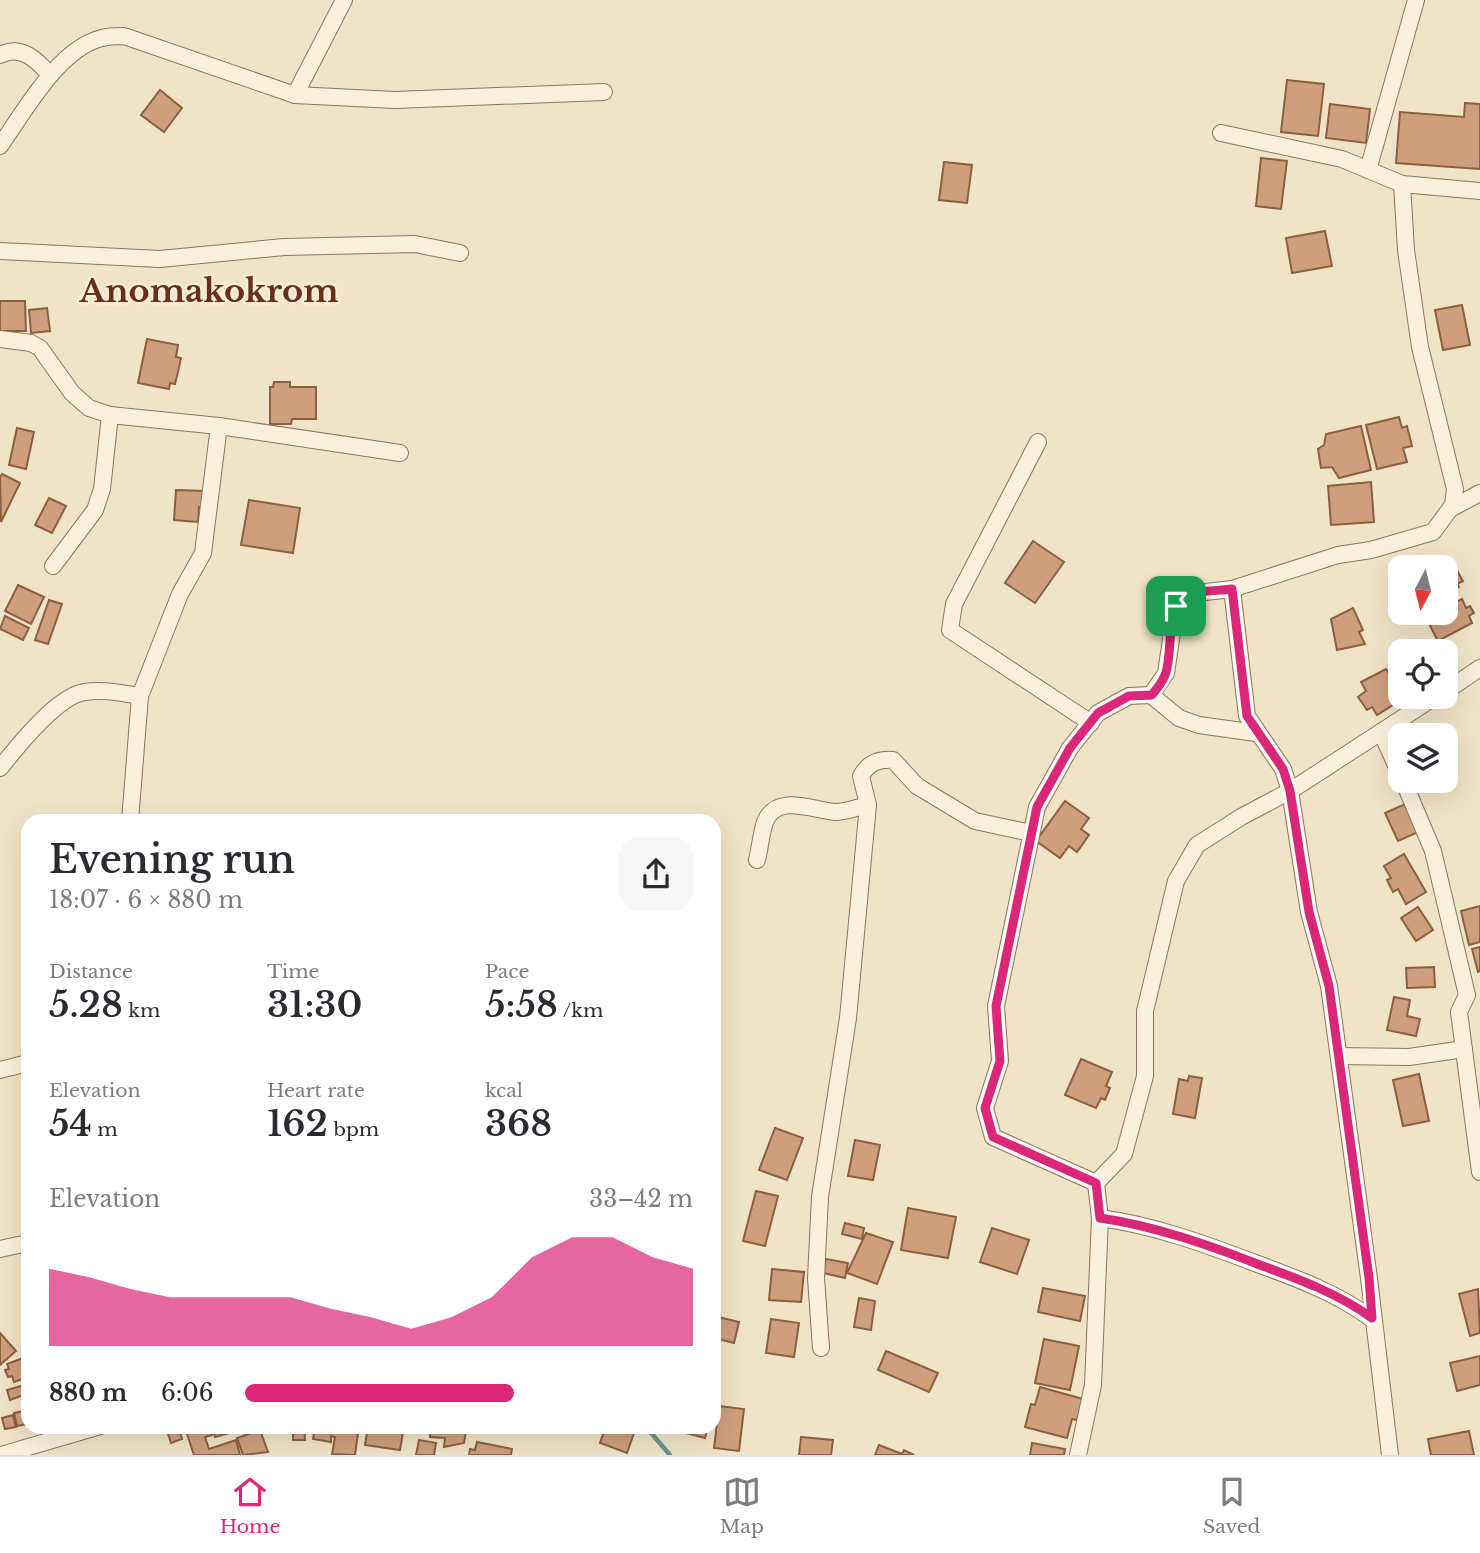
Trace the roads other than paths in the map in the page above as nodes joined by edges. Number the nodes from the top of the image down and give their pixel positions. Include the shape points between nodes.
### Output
1 (344, 0) edge
2 (1416, 0) edge
3 (0, 55) edge
4 (50, 75) junction
5 (604, 92) dead end
6 (295, 95) junction
7 (1221, 133) dead end
8 (0, 146) edge
9 (1368, 170) junction
10 (1402, 184) junction
11 (1480, 191) edge
12 (0, 251) edge
13 (460, 253) dead end
14 (0, 339) edge
15 (110, 415) junction
16 (219, 426) junction
17 (1038, 442) dead end
18 (400, 453) dead end
19 (1480, 493) edge
20 (1450, 509) junction
21 (53, 566) dead end
22 (1232, 589) junction
23 (1480, 668) edge
24 (1458, 683) edge
25 (1152, 695) junction
26 (139, 696) junction
27 (1416, 709) edge
28 (1090, 723) junction
29 (1381, 732) junction
30 (1256, 733) junction
31 (1388, 747) edge
32 (0, 768) edge
33 (1290, 791) junction
34 (1408, 793) edge
35 (868, 804) junction
36 (131, 814) edge
37 (1031, 834) junction
38 (757, 860) dead end
39 (1474, 993) edge
40 (1464, 1049) junction
41 (1339, 1056) junction
42 (21, 1065) edge
43 (0, 1070) edge
44 (1480, 1172) edge
45 (1096, 1183) junction
46 (1100, 1218) junction
47 (21, 1245) edge
48 (0, 1249) edge
49 (1372, 1318) junction
50 (821, 1348) dead end
51 (73, 1434) edge
52 (1, 1455) edge
53 (1078, 1455) edge
54 (1390, 1455) edge

1 - 6 street
2 - 9 street
3 - 4 street via 9,50 23,53
4 - 6 street via 100,38 124,36
4 - 8 street
5 - 6 street via 395,100
7 - 9 street via 1342,159
9 - 10 street
10 - 11 street
10 - 20 street via 1420,347 1455,489
12 - 13 street via 160,259 284,247 415,244
14 - 15 street via 40,348 72,393 89,408
15 - 16 street
15 - 21 street via 102,489 95,510
16 - 18 street
16 - 26 street via 203,553 180,594
17 - 28 street via 954,604 950,630
19 - 20 street
20 - 22 street via 1433,531
22 - 25 street via 1188,594 1179,601 1173,614 1166,673
22 - 30 street via 1244,700
23 - 24 street
25 - 28 street via 1114,701
25 - 30 street via 1179,718
26 - 32 street via 102,691 65,698
26 - 36 street
27 - 29 street
28 - 37 street via 1070,748 1037,807
29 - 31 street
29 - 33 street
30 - 33 street via 1283,769
33 - 41 street
33 - 45 street via 1197,845 1176,881 1145,1011 1145,1076 1124,1154
34 - 39 street via 1433,851
35 - 37 street via 861,776 875,762 893,760 916,786 975,821
35 - 38 street via 841,812 801,804 777,809 765,822
35 - 50 street via 848,1018 820,1197 816,1278
37 - 45 street via 996,1006 1000,1061 985,1108 993,1137
39 - 40 street via 1459,1012
40 - 41 street via 1409,1057
40 - 44 street
41 - 49 street
42 - 43 street
45 - 46 street
46 - 49 street via 1129,1222 1223,1251 1337,1297
46 - 53 street via 1093,1385
47 - 48 street
49 - 54 street
51 - 52 street

